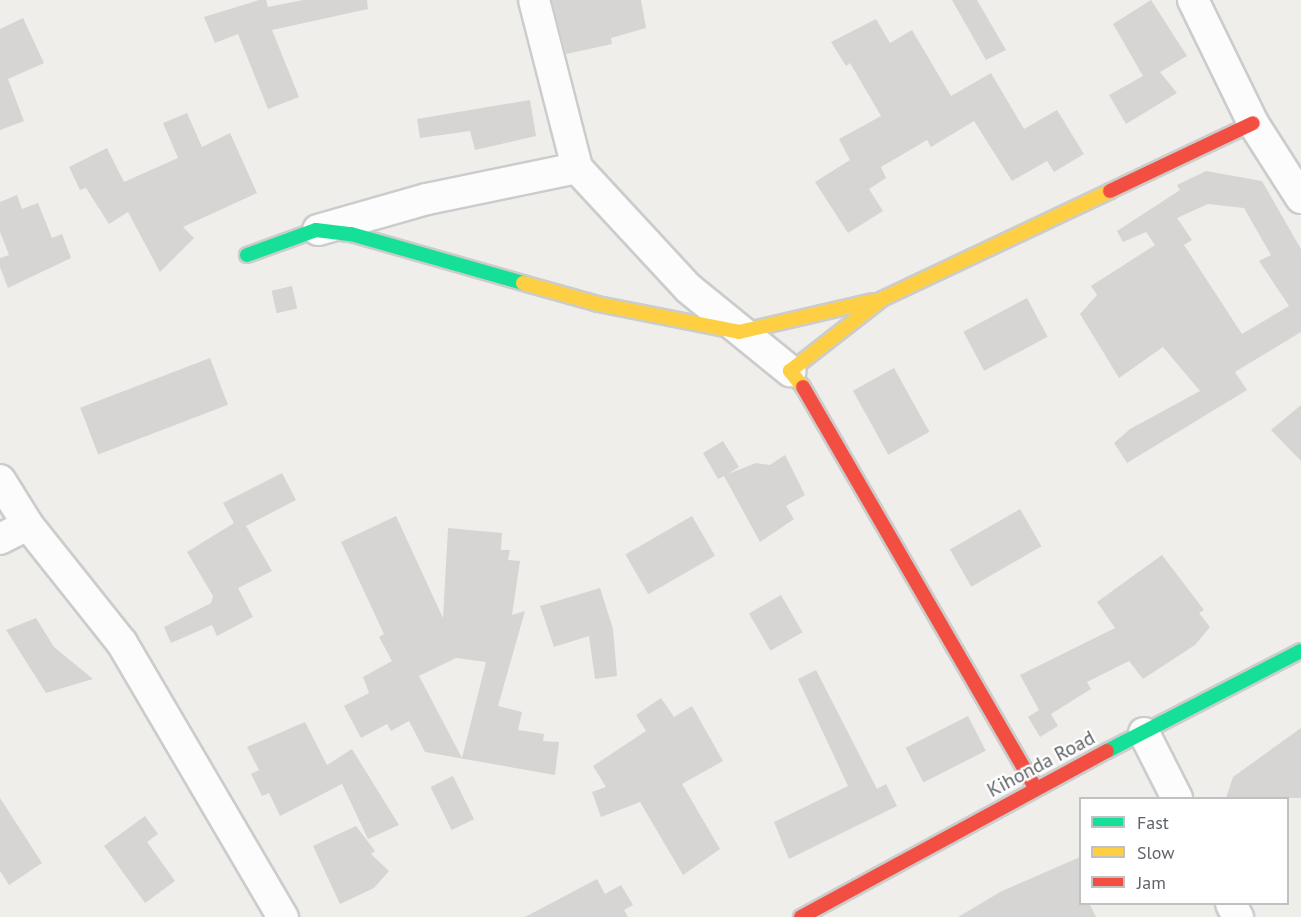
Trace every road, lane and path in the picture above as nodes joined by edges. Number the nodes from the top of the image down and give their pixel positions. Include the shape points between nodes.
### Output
1 (534, 0) edge
2 (1193, 0) edge
3 (1253, 123) junction
4 (577, 168) junction
5 (1301, 198) edge
6 (316, 230) junction
7 (247, 255) dead end
8 (882, 299) junction
9 (739, 332) junction
10 (790, 371) junction
11 (0, 480) edge
12 (28, 525) junction
13 (0, 539) edge
14 (1301, 651) edge
15 (1144, 733) junction
16 (1035, 788) junction
17 (1176, 797) edge
18 (283, 917) edge
19 (801, 917) edge

1 - 4 street
2 - 3 street
3 - 5 street
3 - 8 street
4 - 6 street via 427,199
4 - 9 street via 688,288
6 - 7 street
6 - 9 street via 434,255 598,304
8 - 9 street
8 - 10 street
9 - 10 street
10 - 16 street via 815,402
11 - 12 street
12 - 13 street
12 - 18 street via 122,643
14 - 15 street, Kihonda Road
15 - 16 street, Kihonda Road
15 - 17 street
16 - 19 street, Kihonda Road

